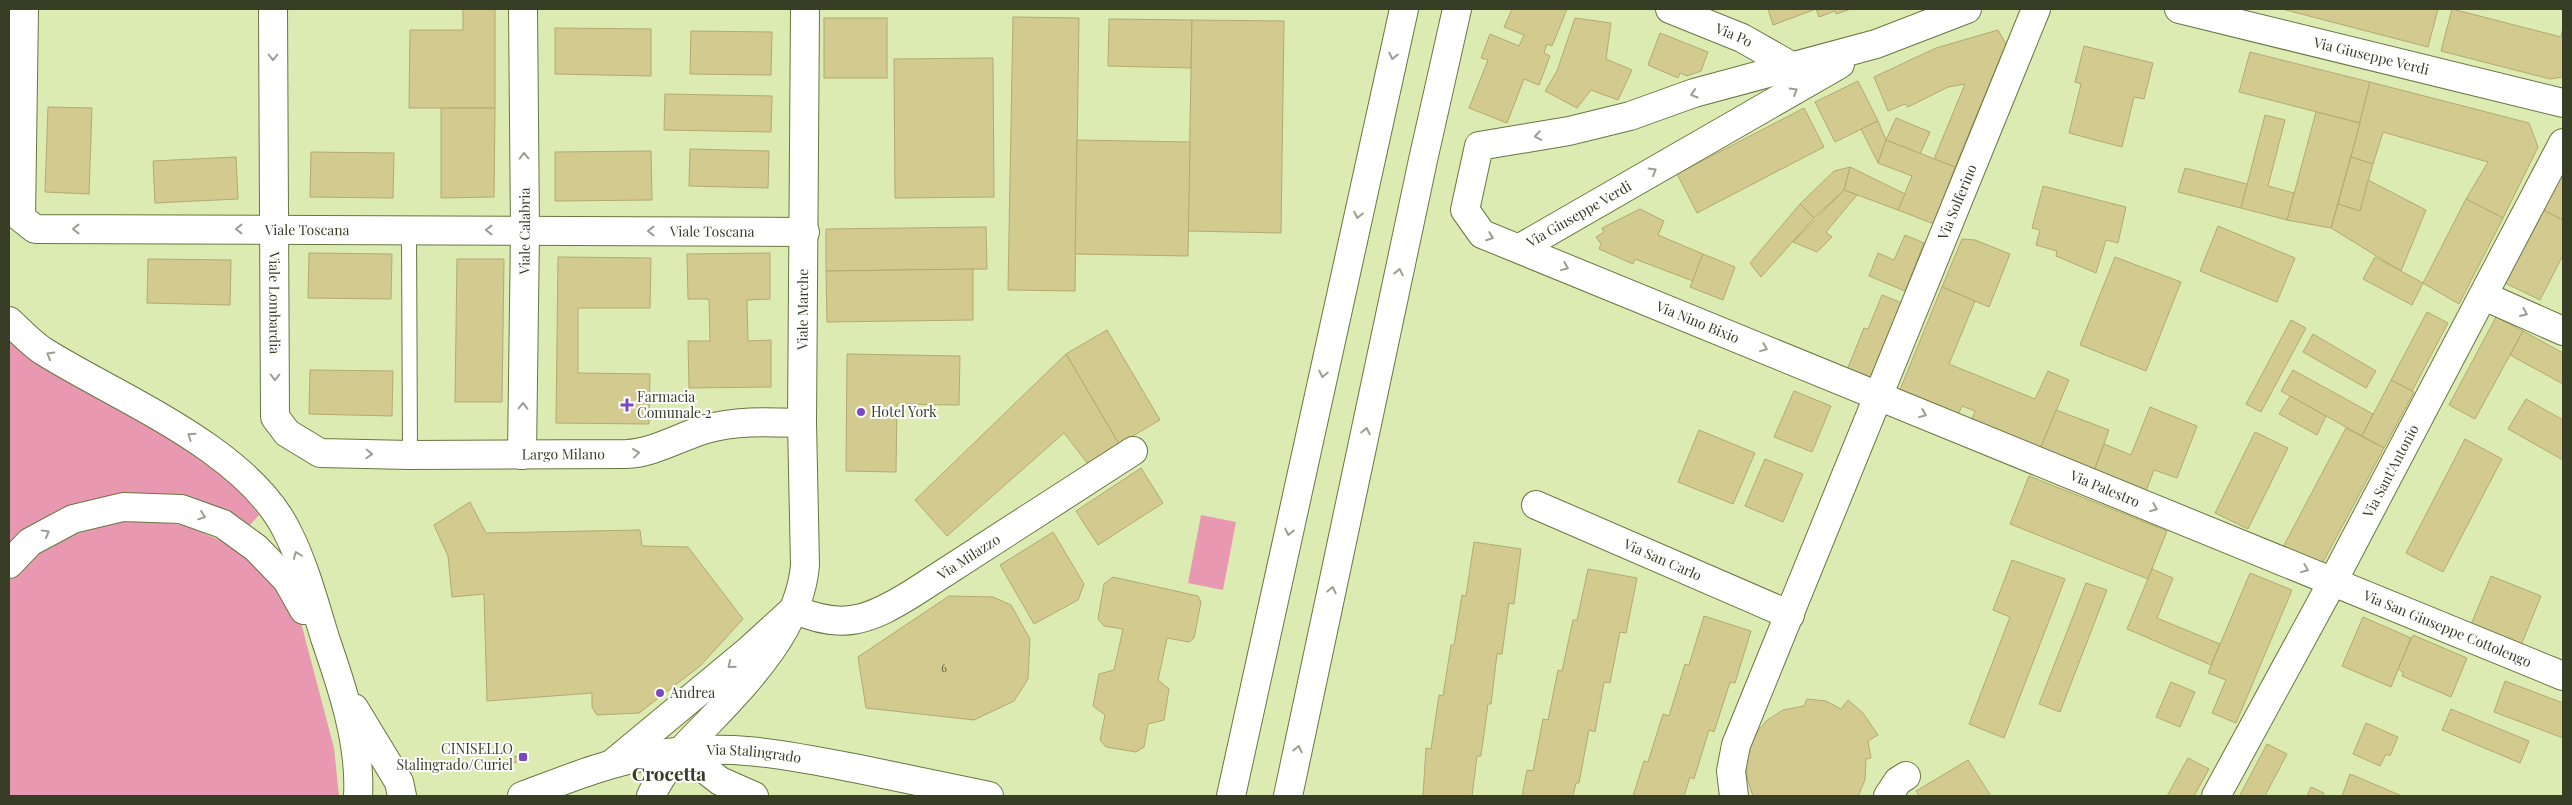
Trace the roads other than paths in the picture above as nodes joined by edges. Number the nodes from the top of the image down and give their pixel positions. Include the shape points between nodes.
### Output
1 (24, 9) edge
2 (273, 9) edge
3 (523, 9) edge
4 (805, 9) edge
5 (1404, 9) edge
6 (1457, 9) edge
7 (1670, 9) edge
8 (1967, 9) edge
9 (2036, 9) edge
10 (2179, 9) edge
11 (1722, 30) junction
12 (1876, 44) junction
13 (1793, 67) junction
14 (1729, 84) junction
15 (2563, 103) edge
16 (2563, 144) edge
17 (274, 229) junction
18 (409, 230) junction
19 (525, 230) junction
20 (805, 232) junction
21 (1520, 248) junction
22 (2484, 296) junction
23 (9, 321) edge
24 (2563, 331) edge
25 (1878, 395) junction
26 (802, 423) junction
27 (1133, 451) dead end
28 (320, 453) joint
29 (410, 455) junction
30 (522, 455) junction
31 (1536, 505) dead end
32 (9, 564) edge
33 (2334, 581) junction
34 (794, 609) junction
35 (1790, 615) junction
36 (2563, 676) edge
37 (341, 684) junction
38 (681, 751) junction
39 (613, 763) junction
40 (1906, 776) dead end
41 (400, 789) edge
42 (360, 792) edge
43 (425, 796) edge
44 (522, 796) edge
45 (651, 796) edge
46 (754, 796) edge
47 (990, 796) edge
48 (1231, 796) edge
49 (1288, 796) edge
50 (1734, 796) edge
51 (1888, 796) edge
52 (2216, 796) edge

17 -> 1 main road, Viale Toscana via 34,229 21,218
2 -> 17 main road, Viale Lombardia
19 -> 3 main road, Viale Calabria
4 - 20 main road, Viale Marche
5 -> 48 main road
49 -> 6 main road
7 - 11 main road, Via Po
8 - 12 main road, Via Giuseppe Verdi
9 - 25 main road, Via Solferino
10 - 15 main road, Via Giuseppe Verdi
11 - 13 main road, Via Po
11 - 14 main road via 1738,48 1742,63
12 - 13 main road, Via Giuseppe Verdi
21 -> 12 main road, Via Giuseppe Verdi
13 - 14 main road, Via Giuseppe Verdi
14 -> 21 main road, Via Giuseppe Verdi via 1630,116 1568,131 1479,146 1466,210 1482,234
16 - 22 main road, Via Sant'Antonio
17 - 18 main road, Viale Toscana
17 -> 28 main road, Viale Lombardia via 275,417 287,433
19 -> 18 main road, Viale Toscana
18 - 29 lane
20 -> 19 main road, Viale Toscana
30 -> 19 main road, Viale Calabria
20 - 26 main road, Viale Marche
21 -> 25 main road, Via Nino Bixio
22 -> 24 main road
22 - 33 main road, Via Sant'Antonio
37 -> 23 main road via 287,530 263,496 227,462 188,434 41,349
25 -> 33 main road, Via Palestro
25 - 35 main road
30 -> 26 main road, Largo Milano via 641,453 732,422
26 - 34 main road, Viale Marche via 805,566 803,584
27 - 34 main road, Via Milazzo via 877,614 838,622 819,619
28 -> 29 main road, Largo Milano
29 - 30 main road, Largo Milano
31 - 35 main road, Via San Carlo
32 -> 37 main road via 30,542 73,519 123,507 181,509 223,524 256,548 287,580
33 - 36 main road, Via San Giuseppe Cottolengo
33 - 52 main road, Via Sant'Antonio
34 - 38 main road, Viale Marche via 758,667
34 -> 39 main road, Viale Marche via 748,652
35 - 50 main road via 1736,745 1731,771
37 - 41 main road
37 - 42 main road
38 - 39 main road, Via Stalingrado
38 - 45 main road, Viale Marche
38 - 46 main road via 720,781
38 - 47 main road, Via Stalingrado via 738,749 779,753
39 - 44 main road, Via Stalingrado
40 - 51 main road via 1898,781
41 - 43 main road

